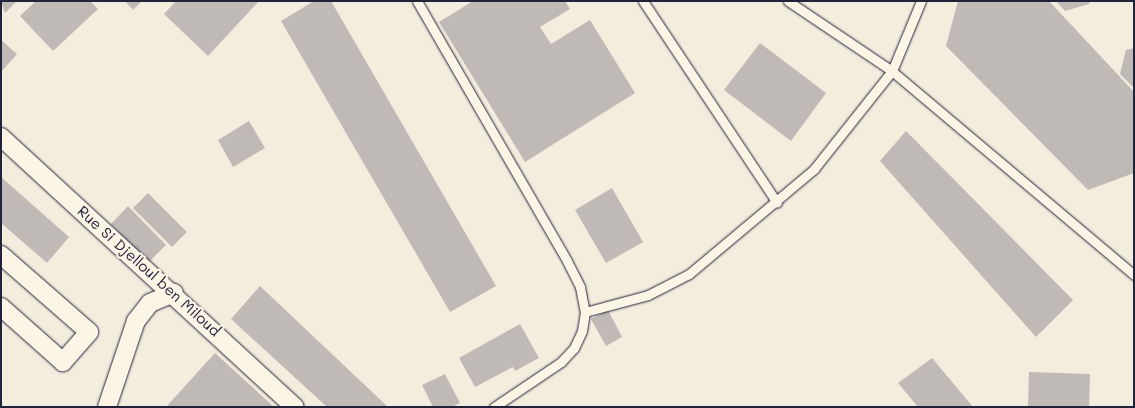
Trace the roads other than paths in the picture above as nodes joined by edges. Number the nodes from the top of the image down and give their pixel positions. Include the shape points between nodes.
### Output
1 (417, 1) edge
2 (643, 1) edge
3 (788, 1) edge
4 (921, 1) edge
5 (892, 71) junction
6 (1, 137) edge
7 (777, 203) junction
8 (1, 255) edge
9 (152, 273) junction
10 (1134, 274) edge
11 (174, 293) junction
12 (150, 303) junction
13 (1, 307) edge
14 (585, 312) junction
15 (107, 407) edge
16 (296, 407) edge
17 (494, 407) edge

1 - 14 lane via 567,261 580,287
2 - 7 lane
3 - 5 lane
4 - 5 lane
5 - 7 lane via 814,169
5 - 10 lane
6 - 9 street, Rue Si Djelloul ben Miloud
7 - 14 lane via 673,284 648,295
8 - 13 street via 89,332 64,362
9 - 11 street, Rue Si Djelloul ben Miloud
9 - 12 street
11 - 12 street
11 - 16 street, Rue Si Djelloul ben Miloud
12 - 15 street via 136,321
14 - 17 lane via 582,331 574,348 561,362

